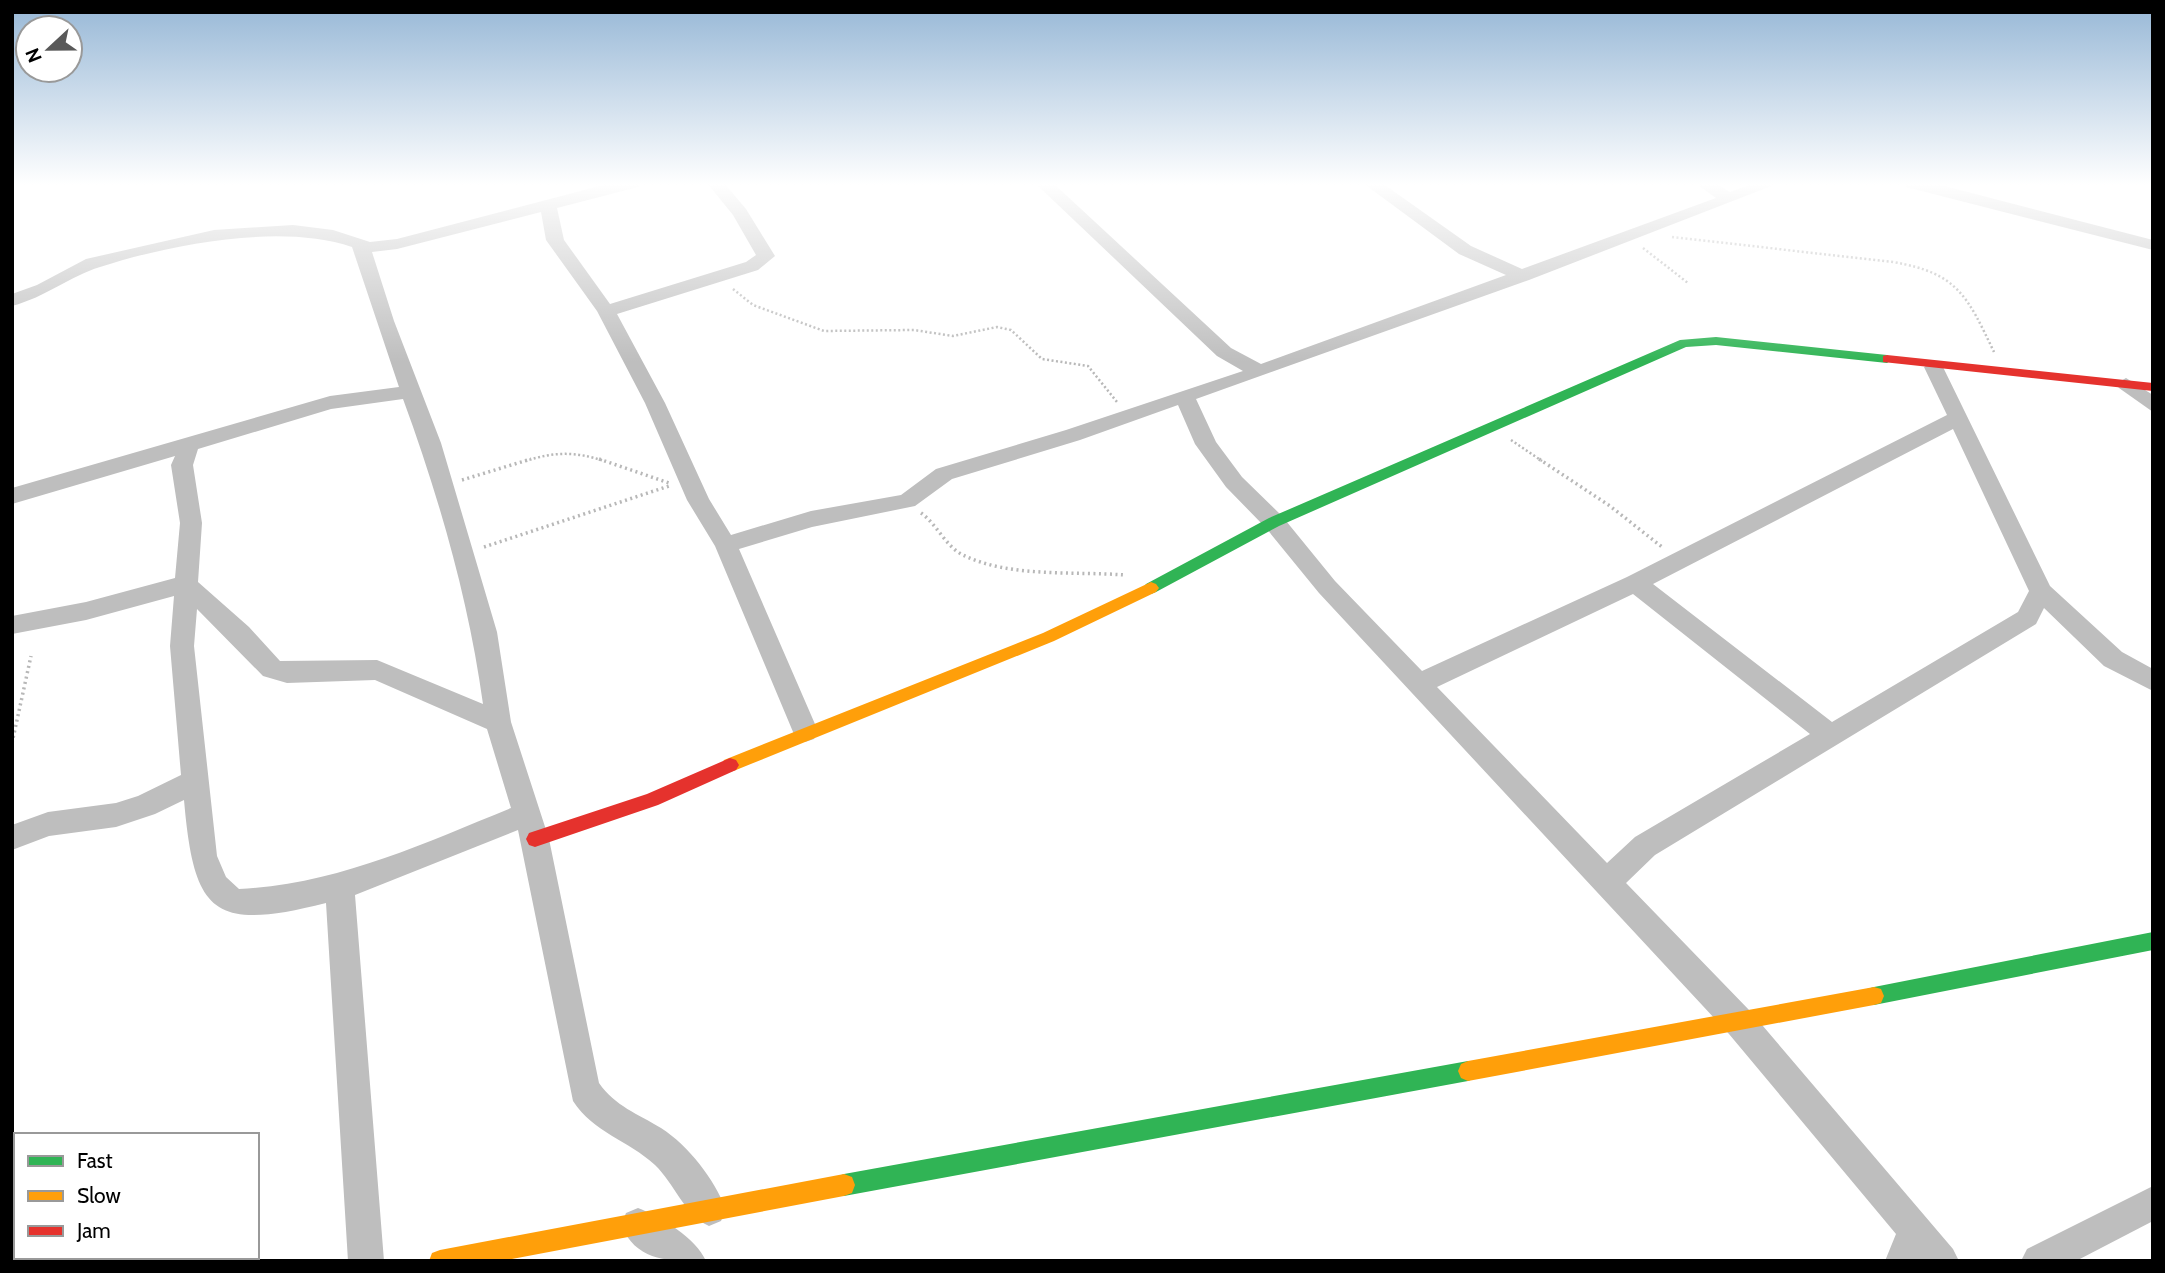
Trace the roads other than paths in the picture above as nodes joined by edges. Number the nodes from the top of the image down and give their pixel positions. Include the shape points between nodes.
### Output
1 (182, 242) edge
2 (345, 242) edge
3 (403, 242) edge
4 (557, 242) edge
5 (758, 242) edge
6 (1107, 242) edge
7 (1454, 242) edge
8 (1618, 242) edge
9 (364, 254) junction
10 (1523, 276) junction
11 (12, 300) edge
12 (606, 311) junction
13 (1235, 361) junction
14 (1934, 367) junction
15 (1260, 372) junction
16 (1230, 382) junction
17 (2126, 384) junction
18 (2153, 387) edge
19 (411, 392) junction
20 (1185, 398) junction
21 (2153, 405) edge
22 (1958, 418) junction
23 (189, 445) junction
24 (12, 496) edge
25 (1274, 522) junction
26 (726, 545) junction
27 (1635, 583) junction
28 (185, 584) junction
29 (2041, 591) junction
30 (12, 625) edge
31 (2153, 681) edge
32 (1419, 684) junction
33 (498, 722) junction
34 (805, 731) junction
35 (1830, 735) junction
36 (197, 780) junction
37 (531, 827) junction
38 (12, 838) edge
39 (1609, 883) junction
40 (340, 889) junction
41 (2153, 942) edge
42 (1740, 1023) junction
43 (2153, 1203) edge
44 (709, 1209) junction
45 (638, 1225) junction
46 (1909, 1245) edge
47 (366, 1261) edge
48 (440, 1261) edge
49 (688, 1261) edge
50 (1941, 1261) edge
51 (2039, 1261) edge

1 - 11 street via 92,263
2 - 9 street
3 - 9 street
4 - 12 street
5 - 12 street via 766,256 752,265
6 - 13 street
7 - 10 street
8 - 10 street
9 - 19 street
10 - 15 street
12 - 26 street via 655,403 698,500
13 - 15 street
13 - 16 street
14 - 17 street
14 - 22 street
14 - 25 street via 1697,341 1669,349
15 - 16 street
16 - 20 street
17 - 18 street
17 - 21 street
19 - 23 street via 330,403
19 - 33 street via 485,632
20 - 25 street via 1206,444 1234,482
20 - 26 street via 944,474 912,499 811,519
22 - 27 street
22 - 29 street
23 - 24 street
23 - 28 street via 182,465 191,523
25 - 32 street via 1327,587
25 - 34 street via 1045,639
26 - 34 street
27 - 32 street
27 - 35 street
28 - 30 street
28 - 33 street via 272,669 287,673 377,670
28 - 36 street via 182,646
29 - 31 street via 2113,659
29 - 35 street via 2027,618
32 - 39 street
33 - 37 street
34 - 37 street via 652,800
35 - 39 street via 1645,846
36 - 38 street via 126,812 48,824
36 - 40 street via 203,856 215,886 233,902
37 - 40 street
37 - 44 street via 584,1090 595,1108 611,1121 652,1142 676,1162
39 - 42 street
40 - 47 street
41 - 42 street
42 - 44 street
42 - 46 street
43 - 51 street
44 - 45 street
45 - 48 street
45 - 49 street
46 - 50 street

